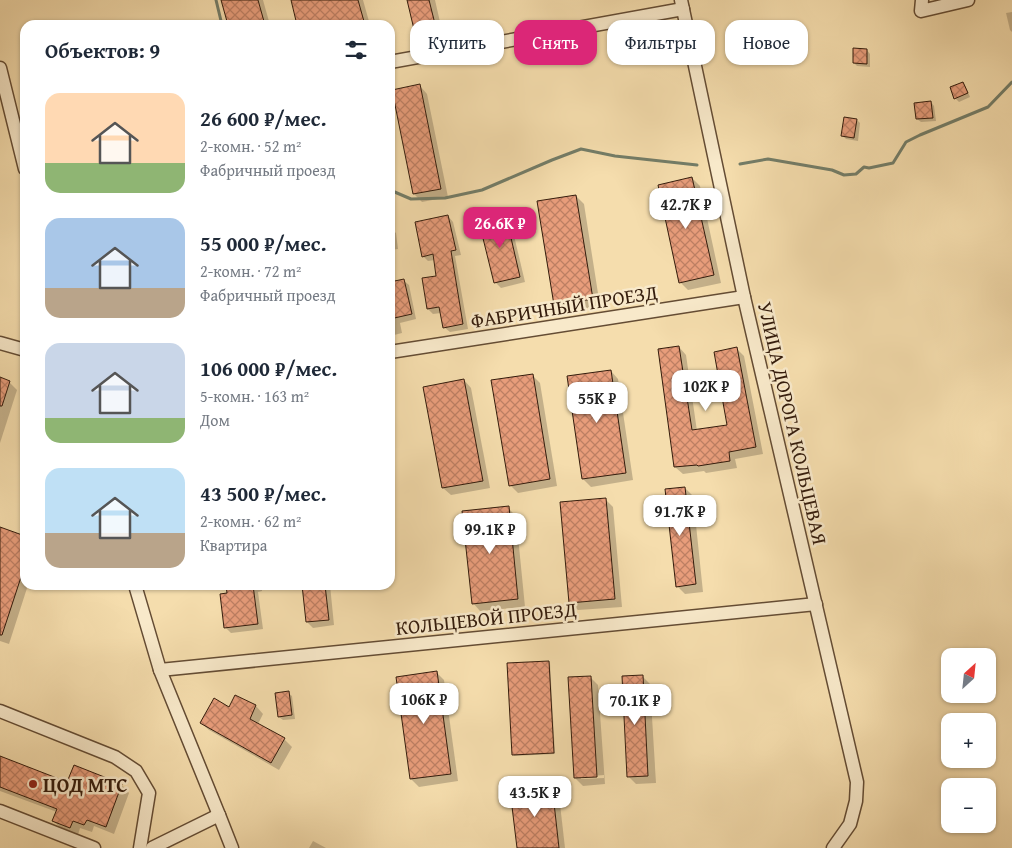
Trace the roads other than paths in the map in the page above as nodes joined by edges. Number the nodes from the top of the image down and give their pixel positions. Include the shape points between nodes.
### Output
1 (922, 0) edge
2 (968, 0) edge
3 (682, 5) edge
4 (395, 61) edge
5 (0, 68) edge
6 (20, 148) edge
7 (744, 297) junction
8 (0, 343) edge
9 (20, 349) edge
10 (395, 351) edge
11 (136, 590) edge
12 (816, 604) junction
13 (160, 670) junction
14 (0, 711) edge
15 (0, 811) edge
16 (219, 815) junction
17 (94, 848) edge
18 (140, 848) edge
19 (152, 848) edge
20 (232, 848) edge
21 (833, 848) edge

1 - 2 street via 921,11
3 - 4 street
3 - 7 street, УЛИЦА ДОРОГА КОЛЬЦЕВАЯ
5 - 6 street
7 - 10 street, ФАБРИЧНЫЙ ПРОЕЗД
7 - 12 street, УЛИЦА ДОРОГА КОЛЬЦЕВАЯ
8 - 9 street
11 - 13 street
12 - 13 street, КОЛЬЦЕВОЙ ПРОЕЗД
12 - 21 street, УЛИЦА ДОРОГА КОЛЬЦЕВАЯ via 857,782 850,824
13 - 16 street
14 - 18 street via 115,757 136,771 149,793
15 - 17 street
16 - 19 street
16 - 20 street

